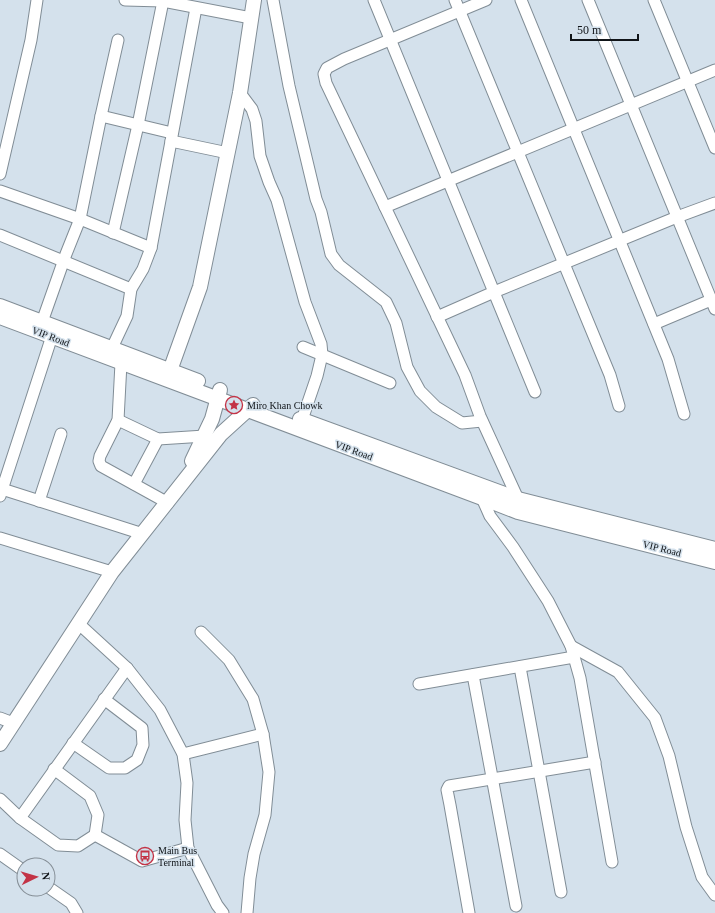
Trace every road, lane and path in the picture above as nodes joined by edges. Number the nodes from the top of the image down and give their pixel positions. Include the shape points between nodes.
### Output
1 (37, 0) edge
2 (127, 0) edge
3 (254, 0) edge
4 (273, 0) edge
5 (374, 0) edge
6 (455, 0) edge
7 (486, 0) edge
8 (521, 0) edge
9 (588, 0) edge
10 (654, 0) edge
11 (163, 2) junction
12 (181, 2) edge
13 (196, 8) junction
14 (459, 11) junction
15 (251, 18) junction
16 (118, 40) dead end
17 (390, 40) junction
18 (715, 70) edge
19 (687, 81) junction
20 (240, 93) junction
21 (631, 104) junction
22 (101, 116) junction
23 (138, 125) junction
24 (574, 128) junction
25 (172, 137) junction
26 (715, 148) edge
27 (517, 152) junction
28 (228, 153) junction
29 (0, 174) edge
30 (448, 180) junction
31 (0, 191) edge
32 (715, 203) edge
33 (384, 207) junction
34 (677, 217) junction
35 (80, 219) junction
36 (113, 233) junction
37 (0, 235) edge
38 (620, 241) junction
39 (151, 248) junction
40 (63, 261) junction
41 (564, 264) junction
42 (132, 289) junction
43 (494, 292) junction
44 (713, 305) edge
45 (0, 306) edge
46 (0, 317) edge
47 (437, 317) junction
48 (42, 322) junction
49 (654, 324) junction
50 (52, 336) junction
51 (303, 347) dead end
52 (112, 348) junction
53 (322, 355) junction
54 (121, 363) junction
55 (169, 375) junction
56 (390, 383) dead end
57 (535, 392) dead end
58 (219, 394) junction
59 (619, 406) dead end
60 (252, 407) junction
61 (684, 414) dead end
62 (118, 420) junction
63 (302, 420) junction
64 (482, 421) junction
65 (61, 434) dead end
66 (205, 436) junction
67 (158, 439) junction
68 (134, 484) junction
69 (1, 492) edge
70 (484, 492) junction
71 (171, 499) junction
72 (518, 499) junction
73 (39, 501) junction
74 (143, 534) junction
75 (0, 538) edge
76 (715, 549) edge
77 (715, 562) edge
78 (112, 572) junction
79 (79, 624) junction
80 (201, 632) dead end
81 (571, 646) junction
82 (574, 658) junction
83 (520, 667) junction
84 (127, 668) junction
85 (473, 675) junction
86 (419, 684) dead end
87 (104, 699) junction
88 (0, 718) edge
89 (14, 723) junction
90 (263, 734) junction
91 (73, 743) junction
92 (0, 744) edge
93 (183, 754) junction
94 (595, 762) junction
95 (54, 769) junction
96 (539, 772) junction
97 (492, 780) junction
98 (0, 799) edge
99 (20, 818) junction
100 (95, 835) junction
101 (188, 848) junction
102 (0, 854) edge
103 (612, 862) dead end
104 (16, 865) edge
105 (711, 882) edge
106 (561, 892) dead end
107 (56, 893) edge
108 (715, 895) edge
109 (516, 906) dead end
110 (77, 913) edge
111 (224, 913) edge
112 (247, 913) edge
113 (469, 913) edge

1 - 29 street via 31,40
2 - 11 street
3 - 15 main road
4 - 64 street via 290,86 331,254 339,265 386,302 396,323 407,367 420,391 436,407 462,423
5 - 17 street
6 - 14 street
7 - 14 street
8 - 24 street
9 - 21 street
10 - 19 street
11 - 12 street
11 - 23 street
12 - 13 street
13 - 15 street
13 - 25 street
14 - 17 street
14 - 27 street
15 - 20 main road
16 - 22 street
17 - 30 street
17 - 33 street via 327,68 324,74
18 - 19 street
19 - 21 street
19 - 26 street
20 - 28 main road
20 - 53 street via 252,109 256,121 260,156 277,200 304,302 321,344
21 - 24 street
21 - 34 street
22 - 23 street
22 - 35 street
23 - 25 street
23 - 36 street
24 - 27 street
24 - 38 street
25 - 28 street
25 - 39 street
27 - 30 street
27 - 41 street
28 - 55 main road via 200,287
30 - 33 street
30 - 43 street
31 - 35 street
32 - 34 street
33 - 47 street
34 - 38 street
34 - 44 street
35 - 36 street
35 - 40 street
36 - 39 street
37 - 40 street
38 - 41 street
38 - 49 street
39 - 42 street
40 - 42 street
40 - 48 street
41 - 43 street
41 - 59 street via 610,375
42 - 52 street via 127,316
43 - 47 street
43 - 57 street
44 - 49 street
45 - 48 main road, VIP Road
46 - 50 main road, VIP Road
47 - 64 street via 465,375
48 - 52 main road, VIP Road
49 - 61 street via 668,359
50 - 54 main road, VIP Road
50 - 69 street
51 - 53 street
52 - 55 main road, VIP Road
53 - 56 street
53 - 63 street
54 - 55 main road, VIP Road
54 - 62 street
55 - 58 main road, VIP Road
58 - 60 main road, VIP Road
58 - 66 main road
60 - 63 main road, VIP Road
60 - 70 main road, VIP Road
60 - 71 main road via 220,434
62 - 67 street
62 - 68 street via 99,461 101,466
63 - 70 main road, VIP Road
64 - 72 street
65 - 73 street
66 - 67 street
66 - 71 main road
67 - 68 street
68 - 71 street
69 - 73 street
70 - 72 main road, VIP Road
70 - 77 main road, VIP Road via 518,512
70 - 81 street via 490,516 548,602
71 - 74 main road
72 - 76 main road, VIP Road
73 - 74 street
74 - 78 main road
75 - 78 street
78 - 79 main road
79 - 84 street
79 - 89 main road
80 - 90 street via 229,660 253,699
81 - 82 street
81 - 105 street via 618,672 655,718 669,756 686,827 702,877
82 - 83 street
82 - 94 street
83 - 85 street
83 - 96 street
84 - 87 street
84 - 93 street via 160,710
85 - 86 street
85 - 97 street
87 - 91 street
87 - 91 street via 142,728 143,745 137,760 125,768 109,768
88 - 89 street
89 - 92 main road
90 - 93 street
90 - 112 street via 269,772 265,815 253,860
91 - 95 street
93 - 101 street via 187,783 185,820
94 - 96 street
94 - 103 street
95 - 99 street
95 - 100 street via 90,796 98,815
96 - 97 street
96 - 106 street
97 - 109 street
97 - 113 street via 449,786 447,790
98 - 99 street
99 - 100 street via 58,845 78,846
100 - 101 street via 142,861
101 - 111 street via 217,905
102 - 104 street
105 - 108 street
107 - 110 street via 71,903

